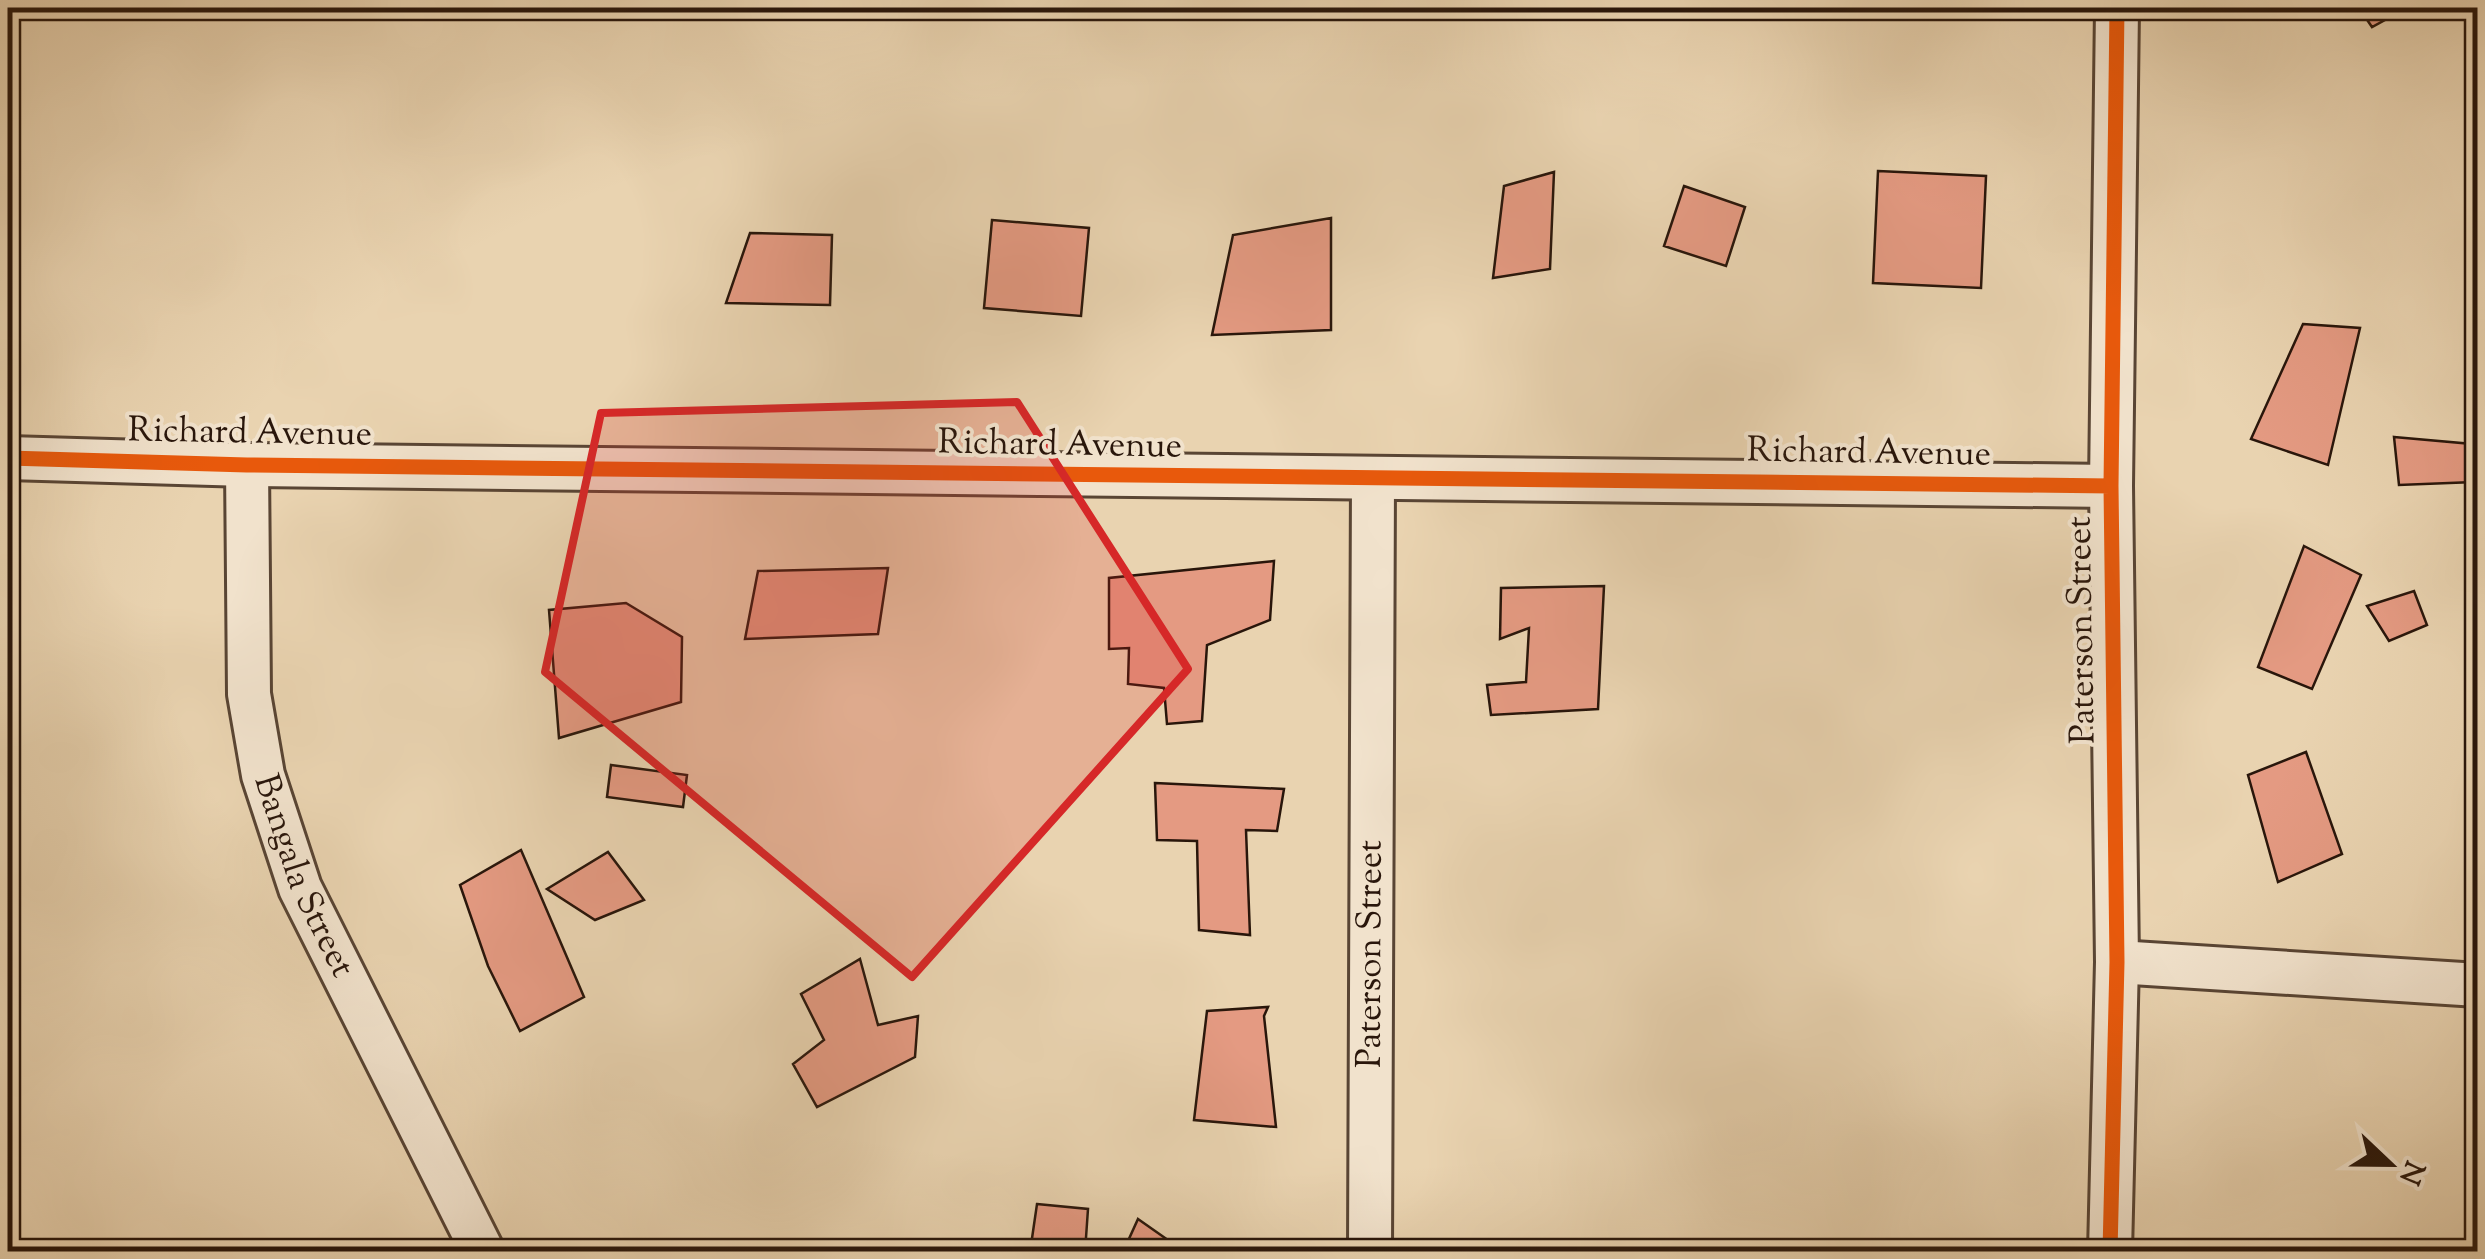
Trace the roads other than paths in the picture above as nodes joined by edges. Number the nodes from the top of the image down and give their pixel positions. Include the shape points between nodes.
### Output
1 (2117, 8) edge
2 (8, 458) edge
3 (247, 465) junction
4 (1373, 480) junction
5 (2111, 486) junction
6 (2117, 962) junction
7 (2478, 985) edge
8 (484, 1252) edge
9 (1370, 1252) edge
10 (2110, 1252) edge

1 - 5 street, Paterson Street
2 - 3 street, Richard Avenue
3 - 4 street, Richard Avenue
3 - 8 street, Bangala Street via 249,694 263,775 300,888
4 - 5 street, Richard Avenue
4 - 9 street, Paterson Street
5 - 6 street, Paterson Street
6 - 7 street
6 - 10 street, Paterson Street

